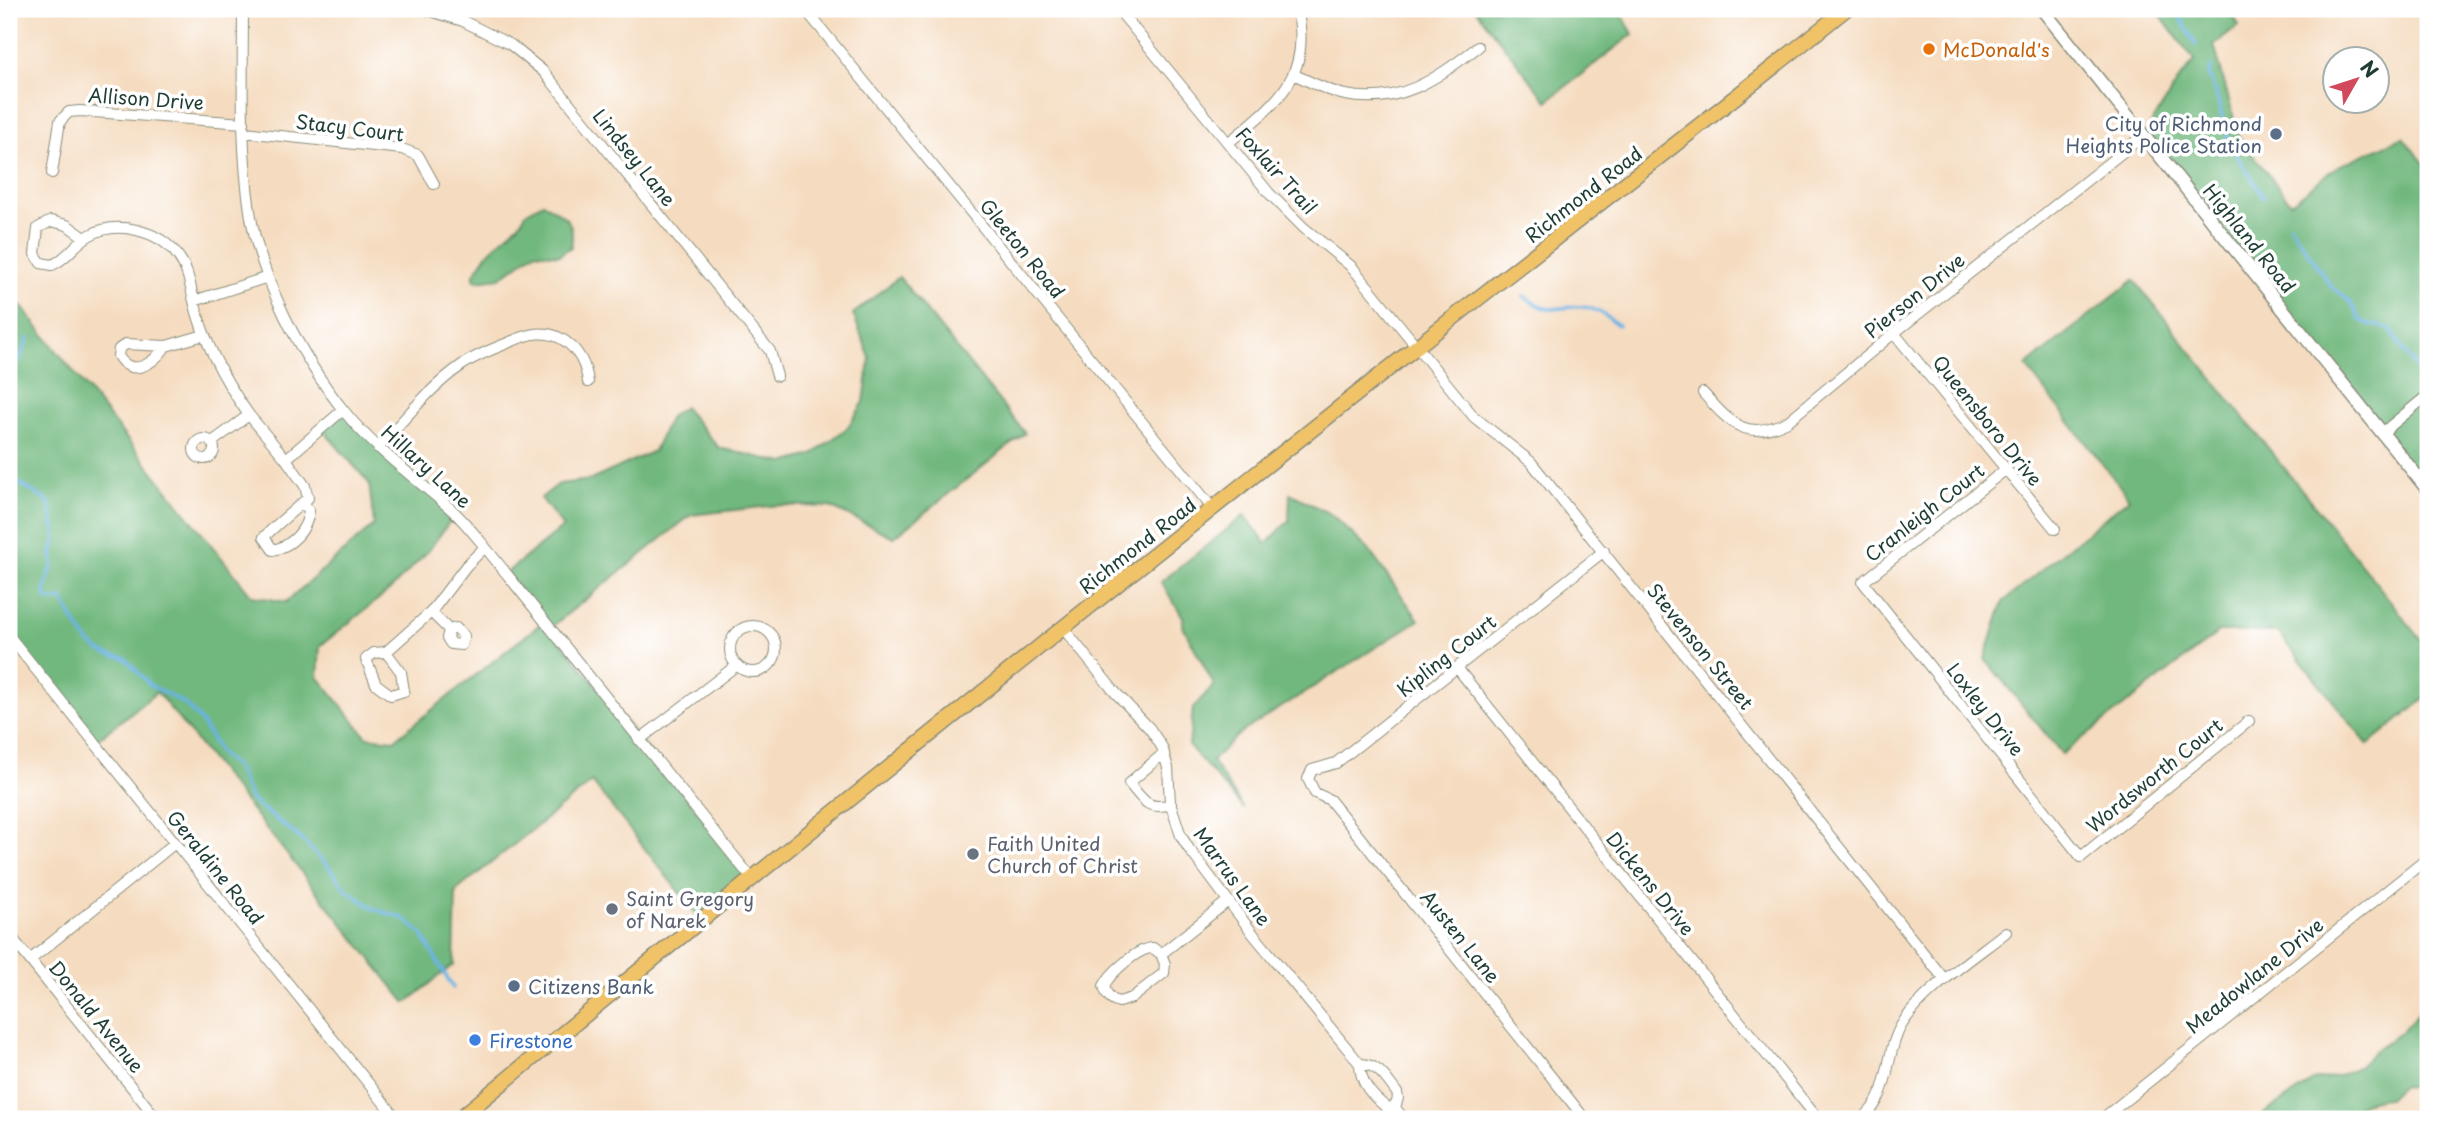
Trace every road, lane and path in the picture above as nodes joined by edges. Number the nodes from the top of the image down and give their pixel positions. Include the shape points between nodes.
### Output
1 (243, 9) edge
2 (424, 9) edge
3 (805, 9) edge
4 (1118, 9) edge
5 (1297, 9) edge
6 (1846, 9) edge
7 (2042, 9) edge
8 (1478, 47) dead end
9 (1295, 75) junction
10 (244, 128) junction
11 (2144, 135) junction
12 (1228, 143) junction
13 (52, 173) dead end
14 (434, 184) dead end
15 (85, 238) junction
16 (268, 277) junction
17 (194, 301) junction
18 (1894, 332) junction
19 (204, 335) junction
20 (166, 346) dead end
21 (1417, 346) junction
22 (777, 376) dead end
23 (588, 382) dead end
24 (1703, 393) dead end
25 (2425, 398) edge
26 (344, 410) junction
27 (249, 415) junction
28 (2382, 433) junction
29 (212, 442) dead end
30 (378, 448) junction
31 (286, 459) junction
32 (2005, 470) junction
33 (2428, 491) edge
34 (303, 502) junction
35 (1213, 509) junction
36 (2054, 529) dead end
37 (485, 547) junction
38 (1604, 551) junction
39 (1863, 582) joint
40 (430, 612) junction
41 (1063, 628) junction
42 (449, 630) dead end
43 (9, 636) edge
44 (386, 652) junction
45 (737, 665) junction
46 (1458, 669) junction
47 (2249, 721) dead end
48 (639, 740) junction
49 (1164, 753) junction
50 (1307, 779) joint
51 (1171, 804) junction
52 (175, 843) junction
53 (2081, 857) joint
54 (2428, 858) edge
55 (753, 880) junction
56 (1228, 901) junction
57 (2006, 932) dead end
58 (9, 934) edge
59 (1161, 954) junction
60 (30, 960) junction
61 (1945, 980) junction
62 (1360, 1064) junction
63 (1395, 1108) junction
64 (157, 1119) edge
65 (397, 1119) edge
66 (459, 1119) edge
67 (1404, 1119) edge
68 (1585, 1119) edge
69 (1818, 1119) edge
70 (1862, 1119) edge
71 (2102, 1119) edge

1 - 10 street, Hillary Lane
2 - 22 street, Lindsey Lane via 463,20 511,45 544,72 770,351
3 - 35 street, Gleeton Road
4 - 12 street, Foxlair Trail
5 - 9 street via 1301,54
6 - 21 main road, Richmond Road
7 - 11 street, Highland Road
8 - 9 street via 1431,82 1391,96 1345,94
9 - 12 street via 1272,106
10 - 13 street, Allison Drive via 69,112 61,121
10 - 14 street, Stacy Court via 402,149 418,155
10 - 16 street, Hillary Lane via 250,212
11 - 18 street, Pierson Drive
11 - 28 street, Highland Road
12 - 21 street, Foxlair Trail via 1269,194 1352,267
15 - 15 street via 67,225 51,221 38,229 35,254 41,263 52,265
15 - 17 street via 104,230 129,228 153,236 177,254
16 - 17 street
16 - 26 street, Hillary Lane via 302,349
17 - 19 street
18 - 24 street, Pierson Drive via 1788,421 1772,429 1749,431 1737,426
18 - 32 street, Queensboro Drive
19 - 20 street
19 - 27 street via 220,371
21 - 35 main road, Richmond Road
21 - 38 street, Stevenson Street via 1474,417 1531,461
23 - 30 street via 582,360 568,344 550,334 531,333 463,364
25 - 28 street
26 - 30 street, Hillary Lane
26 - 31 street
27 - 29 street
27 - 31 street
28 - 33 street, Highland Road
30 - 37 street, Hillary Lane via 456,513
31 - 34 street via 305,486 308,498
32 - 36 street, Queensboro Drive
32 - 39 street, Cranleigh Court
34 - 34 street via 309,511 305,527 284,547 273,550 264,537
35 - 41 main road, Richmond Road
37 - 40 street
37 - 48 street, Hillary Lane
38 - 46 street, Kipling Court
38 - 61 street, Stevenson Street
39 - 53 street, Loxley Drive
40 - 42 street
40 - 44 street
41 - 49 street, Marrus Lane via 1150,729
41 - 55 main road, Richmond Road
43 - 52 street, Geraldine Road
44 - 44 street via 366,659 376,684 391,695 404,691 401,672
45 - 45 street via 730,649 737,633 753,626 769,633 776,648 769,666 751,672
45 - 48 street
46 - 50 street, Kipling Court via 1336,764 1312,770
46 - 69 street, Dickens Drive
47 - 53 street, Wordsworth Court
48 - 55 street, Hillary Lane
49 - 51 street, Marrus Lane
49 - 51 street via 1129,783 1151,807
50 - 68 street, Austen Lane via 1315,793 1330,800
51 - 56 street, Marrus Lane via 1185,843
52 - 60 street
52 - 65 street, Geraldine Road
54 - 71 street, Meadowlane Drive
55 - 66 main road, Richmond Road
56 - 59 street
56 - 62 street, Marrus Lane
57 - 61 street
58 - 60 street, Donald Avenue
59 - 59 street via 1153,948 1142,950 1110,976 1105,992 1119,1002 1132,998 1164,973
60 - 64 street, Donald Avenue
61 - 70 street via 1902,1025 1878,1097
62 - 63 street, Marrus Lane via 1367,1087 1386,1107
62 - 63 street, Marrus Lane via 1377,1068 1397,1093
63 - 67 street

